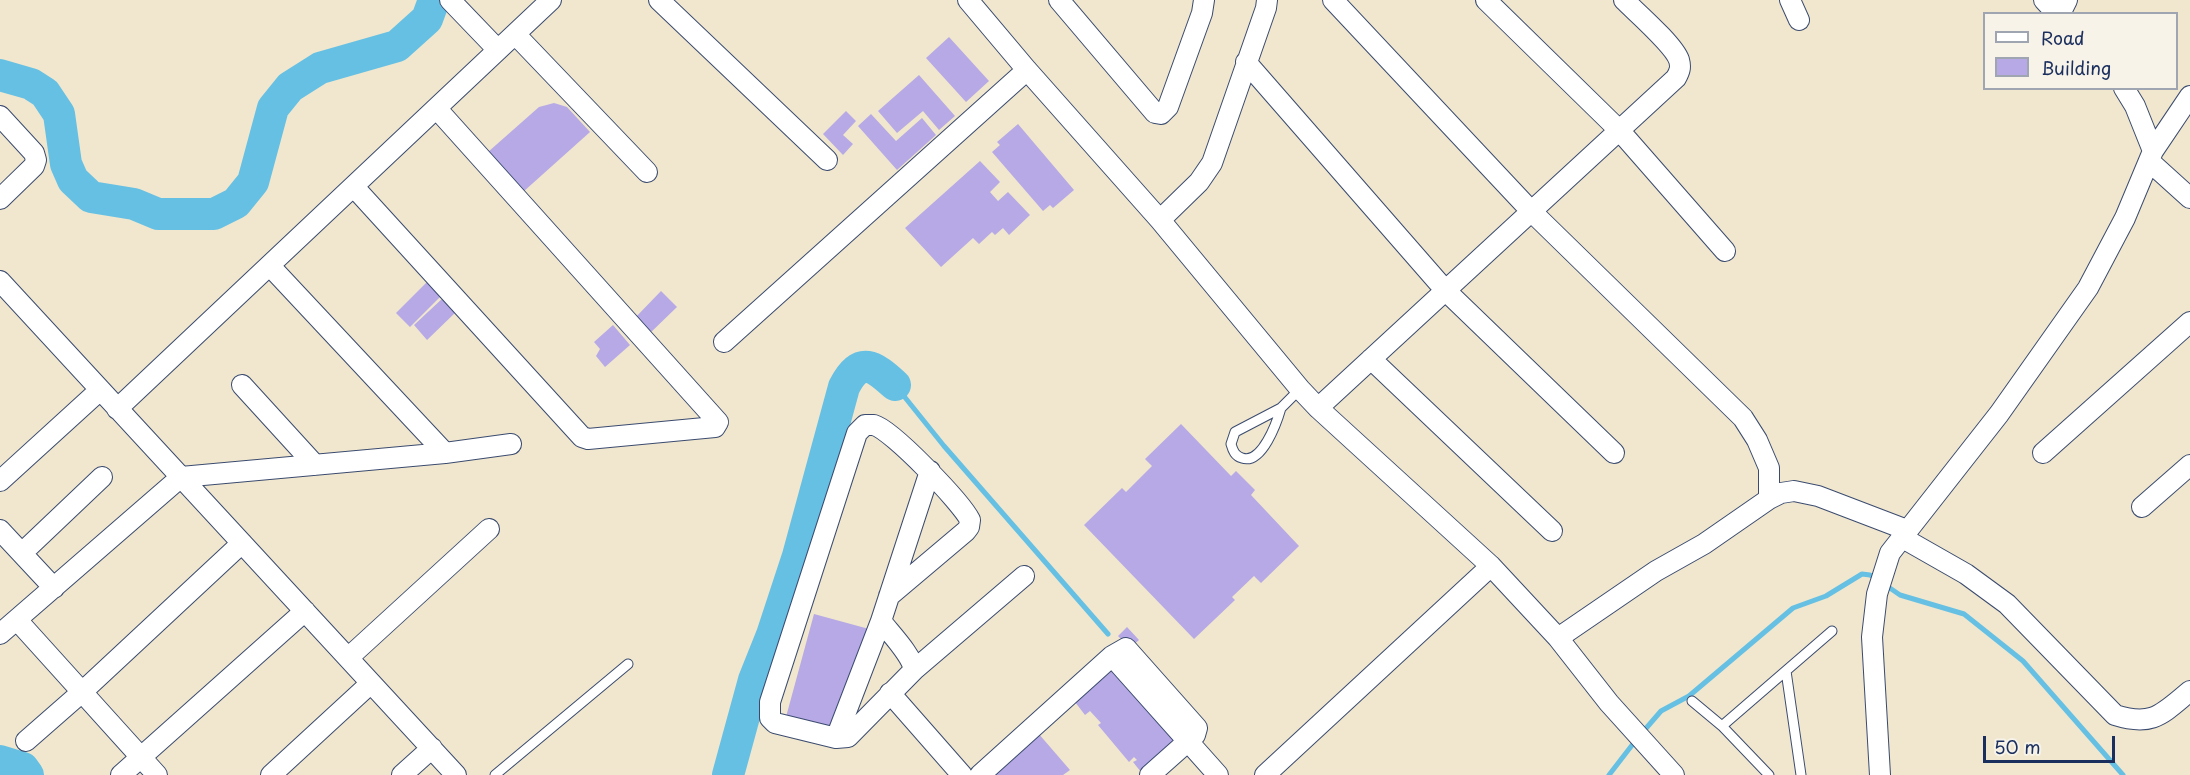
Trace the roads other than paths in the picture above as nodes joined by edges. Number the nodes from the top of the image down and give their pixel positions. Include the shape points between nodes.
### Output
1 (450, 0) edge
2 (550, 0) edge
3 (659, 0) edge
4 (968, 0) edge
5 (1059, 0) edge
6 (1204, 0) edge
7 (1267, 0) edge
8 (1333, 0) edge
9 (1486, 0) edge
10 (1624, 0) edge
11 (1790, 0) edge
12 (2044, 0) edge
13 (2057, 12) edge
14 (1798, 20) dead end
15 (515, 34) junction
16 (498, 50) junction
17 (1246, 62) junction
18 (1028, 70) junction
19 (2125, 90) edge
20 (2190, 96) edge
21 (437, 109) junction
22 (0, 116) edge
23 (1618, 130) junction
24 (2151, 156) junction
25 (827, 160) dead end
26 (647, 172) dead end
27 (354, 187) junction
28 (2190, 198) edge
29 (0, 199) edge
30 (1531, 211) junction
31 (1160, 220) junction
32 (1725, 251) dead end
33 (270, 266) junction
34 (0, 281) edge
35 (1445, 290) junction
36 (2190, 322) edge
37 (724, 342) dead end
38 (1371, 359) junction
39 (242, 385) dead end
40 (1300, 389) junction
41 (100, 390) junction
42 (1281, 408) junction
43 (1318, 408) junction
44 (117, 409) junction
45 (511, 444) dead end
46 (445, 453) junction
47 (1614, 453) dead end
48 (2043, 453) dead end
49 (315, 465) junction
50 (2190, 465) edge
51 (930, 471) junction
52 (102, 477) dead end
53 (181, 477) junction
54 (0, 481) edge
55 (1769, 499) junction
56 (2142, 507) dead end
57 (489, 529) dead end
58 (0, 530) edge
59 (1552, 531) dead end
60 (1900, 540) junction
61 (242, 543) junction
62 (22, 553) junction
63 (1491, 566) junction
64 (1024, 576) dead end
65 (54, 588) junction
66 (888, 597) junction
67 (305, 611) junction
68 (17, 620) junction
69 (881, 621) junction
70 (1832, 631) dead end
71 (0, 634) edge
72 (1558, 638) junction
73 (348, 658) junction
74 (628, 664) dead end
75 (914, 670) junction
76 (1786, 671) junction
77 (371, 683) junction
78 (2190, 691) edge
79 (82, 692) junction
80 (890, 693) junction
81 (1692, 701) dead end
82 (1722, 726) junction
83 (836, 738) junction
84 (26, 741) dead end
85 (1188, 742) junction
86 (432, 748) junction
87 (141, 757) junction
88 (121, 775) edge
89 (158, 775) edge
90 (271, 775) edge
91 (402, 775) edge
92 (456, 775) edge
93 (495, 775) edge
94 (962, 775) edge
95 (980, 775) edge
96 (1150, 775) edge
97 (1218, 775) edge
98 (1265, 775) edge
99 (1674, 775) edge
100 (1769, 775) edge
101 (1801, 775) edge
102 (1880, 775) edge

1 - 16 street
2 - 15 street
3 - 25 street
4 - 18 street
5 - 6 street via 1155,113 1161,114 1168,107
7 - 17 street
8 - 30 street
9 - 23 street
10 - 23 street via 1671,47 1679,58 1680,70
11 - 14 street
12 - 13 street
15 - 16 street
15 - 26 street
16 - 21 street
17 - 31 street via 1212,163 1199,182
17 - 35 street
18 - 31 street
18 - 37 street
19 - 24 street
20 - 24 street
21 - 27 street
21 - 27 street via 718,422 716,427 582,437
22 - 29 street via 36,160
23 - 30 street
23 - 32 street
24 - 28 street
24 - 60 street via 2125,218 2088,288 1999,414
27 - 33 street
30 - 35 street
30 - 55 street via 1743,418 1770,468
31 - 40 street
33 - 44 street
33 - 46 street
34 - 41 street
35 - 38 street
35 - 47 street
36 - 48 street
38 - 43 street
38 - 59 street
39 - 49 street
40 - 42 lane
40 - 43 street
41 - 44 street
41 - 54 street
42 - 42 lane via 1236,432 1231,444 1239,458 1248,460 1258,455
43 - 63 street
44 - 53 street
45 - 46 street
46 - 49 street
49 - 53 street
50 - 56 street
51 - 66 street
51 - 66 street via 967,514 969,527
51 - 83 street via 874,425 865,425 857,433 769,711 775,723
52 - 62 street
53 - 61 street
53 - 65 street
55 - 60 street via 1794,491 1818,496
55 - 72 street
57 - 73 street
58 - 62 street
60 - 78 street via 1966,574 2007,604 2115,714 2144,721 2163,713
60 - 102 street via 1877,594 1872,637
61 - 67 street
61 - 79 street
62 - 65 street
63 - 72 street
63 - 98 street
64 - 75 street
65 - 68 street
66 - 69 street
67 - 73 street
67 - 87 street
68 - 71 street
68 - 79 street
69 - 75 street
69 - 83 street
70 - 76 lane
72 - 99 street via 1609,703
73 - 77 street
74 - 93 lane
75 - 80 street
76 - 82 lane
76 - 101 lane
77 - 86 street
77 - 90 street
79 - 84 street
79 - 87 street
80 - 83 street via 848,737
80 - 94 street
81 - 82 lane
82 - 100 lane
85 - 95 street via 1112,656
85 - 96 street
85 - 97 street
86 - 91 street
86 - 92 street
87 - 88 street
87 - 89 street

